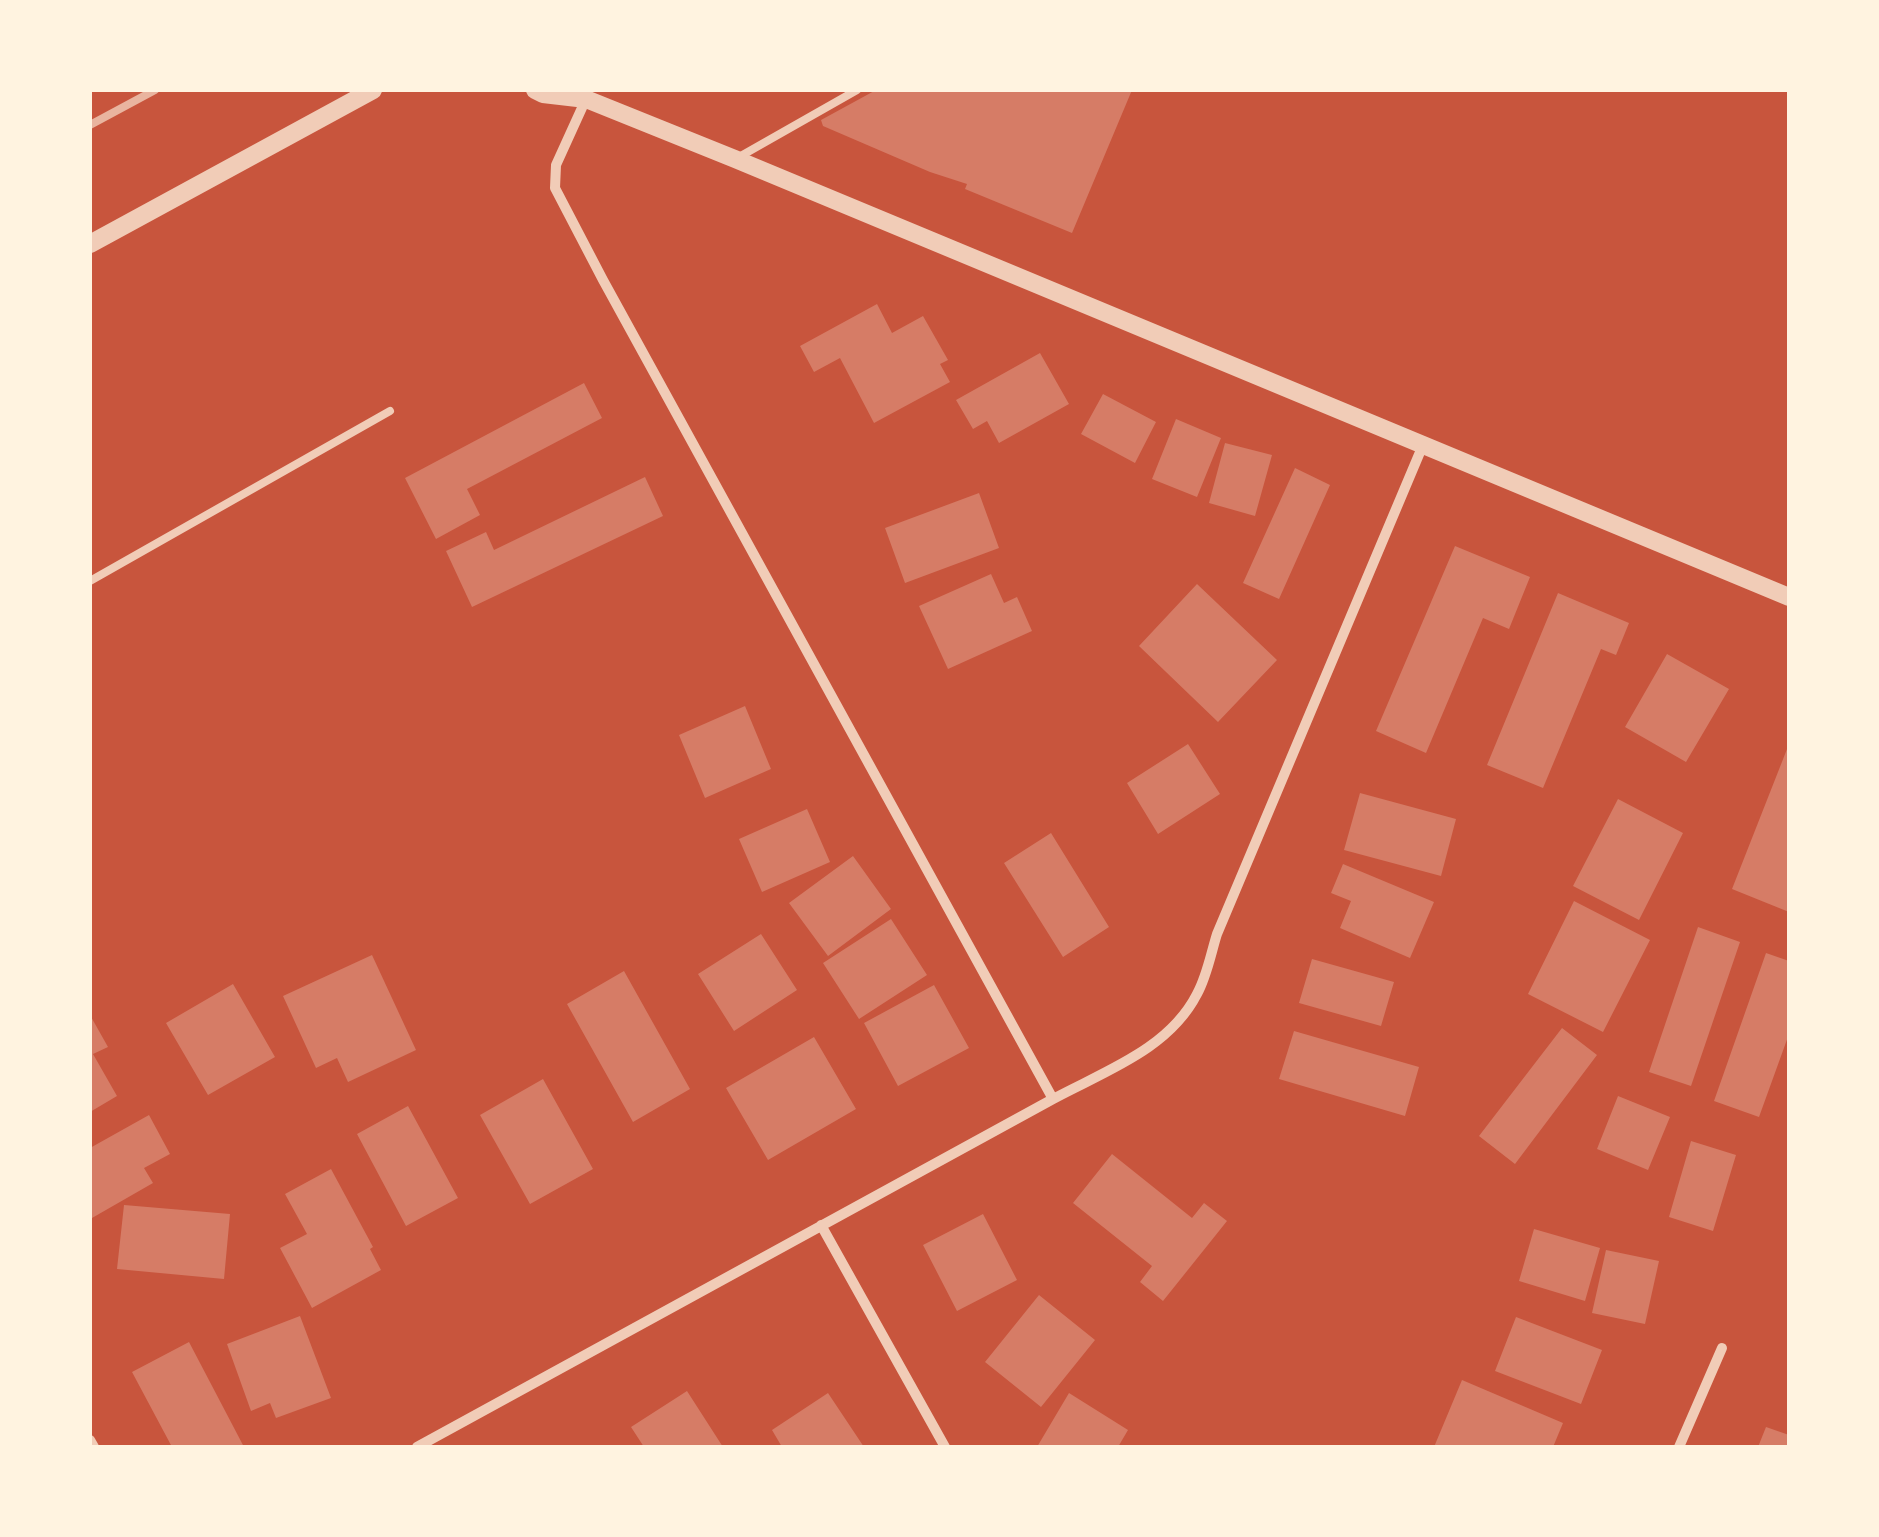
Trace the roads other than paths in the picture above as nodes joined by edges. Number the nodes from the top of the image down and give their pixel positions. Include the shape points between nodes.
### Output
1 (373, 90) edge
2 (534, 90) edge
3 (857, 90) edge
4 (583, 94) edge
5 (736, 159) junction
6 (90, 244) edge
7 (390, 412) dead end
8 (1424, 445) junction
9 (90, 581) edge
10 (1789, 596) edge
11 (1053, 1098) junction
12 (821, 1225) junction
13 (1722, 1348) dead end
14 (90, 1440) edge
15 (94, 1447) edge
16 (418, 1447) edge
17 (945, 1447) edge
18 (1679, 1447) edge

1 - 6 street
2 - 4 street
3 - 5 lane
4 - 5 street
4 - 11 street via 556,165 556,188
5 - 8 street
7 - 9 lane
8 - 10 street
8 - 11 street via 1198,993 1174,1029 1142,1053
11 - 12 street
12 - 16 street
12 - 17 street
13 - 18 street
14 - 15 street

